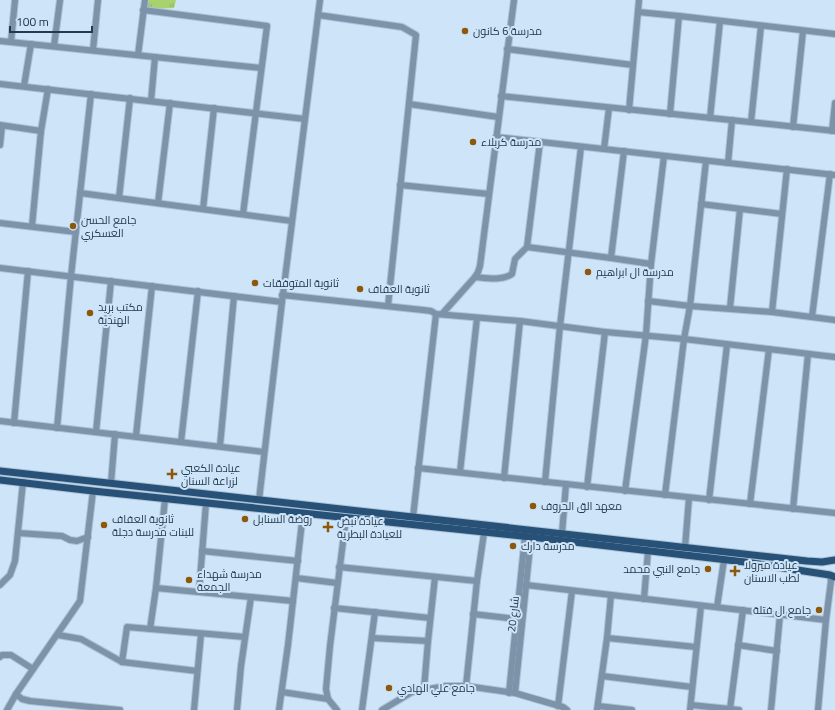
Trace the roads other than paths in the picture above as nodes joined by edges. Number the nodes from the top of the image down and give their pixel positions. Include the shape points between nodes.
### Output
1 (15, 0) edge
2 (60, 0) edge
3 (98, 0) edge
4 (145, 0) edge
5 (320, 0) edge
6 (514, 0) edge
7 (639, 0) edge
8 (143, 10) junction
9 (638, 12) junction
10 (318, 15) junction
11 (679, 16) junction
12 (720, 21) junction
13 (761, 26) junction
14 (803, 31) junction
15 (835, 34) edge
16 (0, 41) edge
17 (11, 42) junction
18 (31, 44) junction
19 (54, 46) junction
20 (507, 49) junction
21 (93, 50) junction
22 (138, 55) junction
23 (155, 57) junction
24 (633, 65) junction
25 (261, 68) junction
26 (0, 84) edge
27 (24, 86) junction
28 (48, 89) junction
29 (91, 94) junction
30 (501, 96) junction
31 (130, 98) junction
32 (151, 101) junction
33 (170, 103) junction
34 (835, 103) edge
35 (409, 104) junction
36 (214, 108) junction
37 (610, 108) junction
38 (629, 110) junction
39 (257, 113) junction
40 (670, 114) junction
41 (498, 117) junction
42 (710, 118) junction
43 (305, 120) junction
44 (732, 120) junction
45 (751, 122) junction
46 (1, 125) edge
47 (793, 127) junction
48 (41, 131) junction
49 (833, 131) edge
50 (496, 137) junction
51 (540, 142) junction
52 (0, 145) edge
53 (581, 147) junction
54 (604, 150) junction
55 (624, 151) junction
56 (664, 156) junction
57 (706, 161) junction
58 (728, 163) junction
59 (787, 169) junction
60 (832, 174) edge
61 (400, 184) junction
62 (80, 193) junction
63 (489, 194) junction
64 (119, 198) junction
65 (158, 203) junction
66 (701, 204) junction
67 (202, 209) junction
68 (740, 209) junction
69 (243, 214) junction
70 (782, 214) junction
71 (292, 221) junction
72 (0, 222) edge
73 (32, 226) junction
74 (76, 232) junction
75 (527, 247) junction
76 (569, 253) junction
77 (611, 258) junction
78 (651, 264) junction
79 (0, 268) edge
80 (28, 271) junction
81 (71, 276) junction
82 (475, 277) junction
83 (111, 281) junction
84 (152, 286) junction
85 (198, 292) junction
86 (282, 295) junction
87 (234, 296) junction
88 (648, 301) junction
89 (282, 302) junction
90 (388, 306) junction
91 (690, 306) junction
92 (730, 308) junction
93 (772, 312) junction
94 (439, 314) junction
95 (812, 317) junction
96 (477, 318) junction
97 (835, 320) edge
98 (520, 321) junction
99 (560, 326) junction
100 (605, 332) junction
101 (646, 335) junction
102 (684, 339) junction
103 (727, 345) junction
104 (769, 350) junction
105 (808, 354) junction
106 (835, 357) edge
107 (0, 421) edge
108 (14, 423) junction
109 (57, 428) junction
110 (96, 432) junction
111 (114, 434) junction
112 (136, 436) junction
113 (181, 442) junction
114 (220, 446) junction
115 (264, 452) junction
116 (418, 468) junction
117 (0, 471) edge
118 (460, 472) junction
119 (34, 474) junction
120 (57, 477) junction
121 (504, 478) junction
122 (0, 480) edge
123 (23, 482) junction
124 (546, 482) junction
125 (34, 483) junction
126 (111, 483) junction
127 (566, 484) junction
128 (55, 486) junction
129 (587, 486) junction
130 (93, 491) junction
131 (625, 491) junction
132 (665, 495) junction
133 (689, 498) junction
134 (164, 499) junction
135 (259, 500) junction
136 (709, 500) junction
137 (206, 503) junction
138 (750, 504) junction
139 (312, 506) junction
140 (335, 508) junction
141 (792, 509) junction
142 (835, 513) edge
143 (307, 514) junction
144 (335, 517) junction
145 (413, 517) junction
146 (346, 518) junction
147 (484, 532) junction
148 (18, 533) junction
149 (562, 534) junction
150 (88, 537) junction
151 (528, 537) junction
152 (685, 548) junction
153 (202, 551) junction
154 (648, 551) junction
155 (737, 557) junction
156 (724, 560) junction
157 (835, 560) edge
158 (298, 561) junction
159 (339, 567) junction
160 (435, 576) junction
161 (832, 576) edge
162 (296, 578) junction
163 (477, 581) junction
164 (337, 583) junction
165 (0, 585) edge
166 (526, 585) junction
167 (156, 588) junction
168 (572, 591) junction
169 (199, 592) junction
170 (611, 595) junction
171 (251, 597) junction
172 (644, 599) junction
173 (293, 601) junction
174 (701, 606) junction
175 (717, 607) junction
176 (334, 608) junction
177 (743, 610) junction
178 (375, 612) junction
179 (473, 614) junction
180 (780, 615) junction
181 (430, 618) junction
182 (516, 619) junction
183 (826, 620) junction
184 (150, 629) junction
185 (201, 634) junction
186 (58, 635) junction
187 (245, 638) junction
188 (372, 638) junction
189 (607, 638) junction
190 (428, 641) junction
191 (738, 645) junction
192 (696, 648) junction
193 (777, 651) junction
194 (0, 658) edge
195 (122, 662) junction
196 (33, 669) junction
197 (198, 671) junction
198 (602, 676) junction
199 (466, 686) junction
200 (692, 687) junction
201 (424, 689) junction
202 (282, 692) junction
203 (512, 693) junction
204 (16, 694) junction
205 (328, 699) junction
206 (558, 706) junction
207 (597, 708) edge
208 (690, 708) edge
209 (730, 709) edge
210 (6, 710) edge
211 (118, 710) edge
212 (194, 710) edge
213 (237, 710) edge
214 (279, 710) edge
215 (338, 710) edge
216 (362, 710) edge
217 (382, 710) edge
218 (567, 710) edge
219 (632, 710) edge
220 (739, 710) edge
221 (771, 710) edge
222 (818, 710) edge

1 - 17 street
2 - 19 street
3 - 21 street
4 - 8 street
5 - 10 street
6 - 20 street
7 - 9 street
8 - 22 street
8 - 25 street via 268,26
9 - 11 street
9 - 24 street
10 - 35 street via 402,27 416,34
10 - 43 street
11 - 12 street
11 - 40 street
12 - 13 street
12 - 42 street
13 - 14 street
13 - 45 street
14 - 15 street
14 - 47 street
16 - 17 street
17 - 18 street
18 - 19 street
18 - 27 street
19 - 21 street
20 - 24 street
20 - 30 street
21 - 22 street
22 - 23 street
23 - 25 street
23 - 32 street
24 - 38 street
25 - 39 street
26 - 27 street
27 - 28 street
28 - 29 street
28 - 48 street
29 - 31 street
29 - 62 street
30 - 37 street
30 - 41 street
31 - 32 street
31 - 64 street
32 - 33 street
33 - 36 street
33 - 65 street
34 - 49 street
35 - 41 street
35 - 61 street
36 - 39 street
36 - 67 street
37 - 38 street
37 - 54 street
38 - 40 street
39 - 43 street
39 - 69 street
40 - 42 street
41 - 50 street
42 - 44 street
43 - 71 street
44 - 45 street
44 - 58 street
45 - 47 street
46 - 48 street
46 - 52 street
47 - 49 street
48 - 73 street
50 - 51 street
50 - 63 street
51 - 53 street
51 - 75 street
53 - 54 street
53 - 76 street
54 - 55 street
55 - 56 street
55 - 77 street
56 - 57 street
56 - 78 street
57 - 58 street
57 - 66 street
58 - 59 street
59 - 60 street
59 - 70 street
60 - 95 street
61 - 63 street
61 - 90 street
62 - 64 street
62 - 74 street
63 - 82 street via 480,266
64 - 65 street
65 - 67 street
66 - 68 street
66 - 91 street
67 - 69 street
68 - 70 street
68 - 92 street
69 - 71 street
70 - 93 street
71 - 86 street
72 - 73 street
73 - 74 street
74 - 81 street
75 - 76 street
75 - 82 street via 515,259 512,274 509,276
76 - 77 street
76 - 99 street
77 - 78 street
78 - 88 street
79 - 80 street
80 - 81 street
80 - 108 street
81 - 83 street
81 - 109 street
82 - 94 street
83 - 84 street
83 - 110 street
84 - 85 street
84 - 112 street
85 - 87 street
85 - 113 street
86 - 89 street
86 - 90 street
87 - 89 street
87 - 114 street
88 - 91 street
88 - 101 street
89 - 115 street
90 - 94 street
91 - 92 street
91 - 102 street
92 - 93 street
93 - 95 street
94 - 96 street
94 - 116 street
95 - 97 street
96 - 98 street
96 - 118 street
98 - 99 street
98 - 121 street
99 - 100 street
99 - 124 street
100 - 101 street
100 - 129 street
101 - 102 street
101 - 131 street
102 - 103 street
102 - 132 street
103 - 104 street
103 - 136 street
104 - 105 street
104 - 138 street
105 - 106 street
105 - 141 street
107 - 108 street
108 - 109 street
109 - 110 street
110 - 111 street
111 - 112 street
111 - 126 street
112 - 113 street
113 - 114 street
114 - 115 street
115 - 135 street
116 - 118 street
116 - 145 street
117 - 119 main road
118 - 121 street
119 - 120 main road
119 - 125 main road via 37,479
120 - 126 main road
120 - 128 main road via 54,481
121 - 124 street
122 - 123 main road
123 - 125 main road
123 - 148 street
124 - 127 street
125 - 128 main road
126 - 135 main road
127 - 129 street
127 - 149 street
128 - 130 main road
129 - 131 street
130 - 134 main road
130 - 150 street
131 - 132 street
132 - 133 street
133 - 136 street
133 - 152 street
134 - 137 main road
134 - 167 street
135 - 139 main road
136 - 138 street
137 - 143 main road
137 - 153 street
138 - 141 street
139 - 140 main road
139 - 143 main road via 313,510
140 - 144 main road
140 - 145 main road
141 - 142 street
143 - 144 main road
143 - 158 street
144 - 146 main road
145 - 149 main road
146 - 147 main road
146 - 159 street
147 - 151 main road
147 - 163 street
148 - 150 street via 62,536 77,541
148 - 165 street via 14,568
149 - 152 main road
150 - 186 street via 80,601
151 - 154 main road
151 - 166 street, شارع 20
151 - 182 street, شارع 20
152 - 155 main road
153 - 158 street
153 - 169 street
154 - 156 main road
154 - 172 street
155 - 156 main road
155 - 157 main road via 822,562
155 - 161 main road
156 - 175 street
158 - 162 street
159 - 160 street
159 - 164 street
160 - 163 street
160 - 181 street
161 - 183 street
162 - 164 street
162 - 173 street
163 - 179 street
164 - 176 street
166 - 168 street
166 - 203 street, شارع 20
167 - 169 street
167 - 184 street
168 - 170 street
168 - 206 street
169 - 171 street
170 - 172 street
170 - 189 street
171 - 173 street
171 - 187 street
172 - 174 street
173 - 202 street
174 - 175 street
174 - 192 street
175 - 177 street
176 - 178 street
176 - 205 street via 326,689
177 - 180 street
177 - 191 street
178 - 181 street
178 - 188 street
179 - 182 street
179 - 199 street
180 - 183 street
180 - 193 street
181 - 190 street
182 - 203 street, شارع 20
183 - 222 street
184 - 185 street
184 - 195 street via 127,627
185 - 187 street
185 - 197 street
186 - 195 street via 81,639
186 - 196 street
187 - 213 street
188 - 190 street
188 - 216 street
189 - 192 street
189 - 198 street
190 - 201 street
191 - 193 street
191 - 209 street
192 - 200 street
193 - 221 street
194 - 196 street via 2,655 11,655
195 - 197 street
196 - 204 street
197 - 212 street
198 - 200 street
198 - 207 street
199 - 201 street
199 - 203 street
200 - 208 street
201 - 217 street via 412,692
202 - 205 street
202 - 214 street
203 - 206 street
204 - 210 street
204 - 211 street via 30,701
205 - 215 street
206 - 218 street
207 - 219 street
208 - 209 street
209 - 220 street

